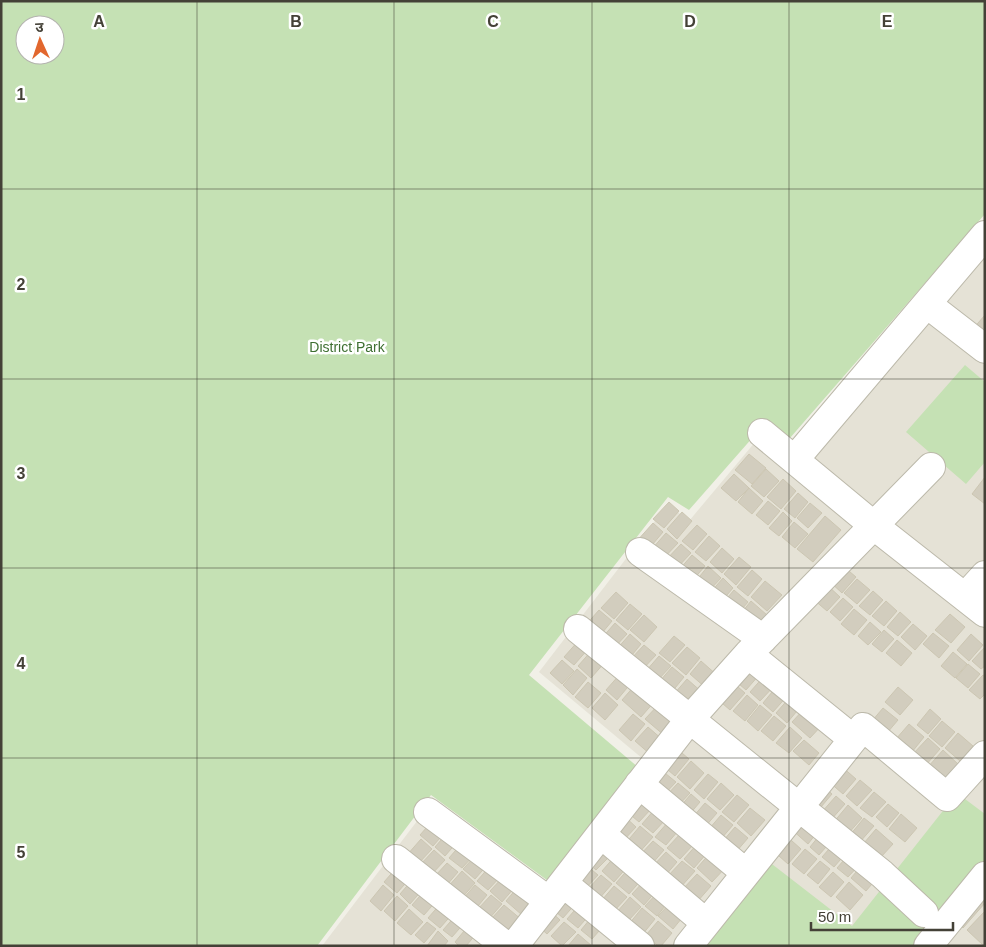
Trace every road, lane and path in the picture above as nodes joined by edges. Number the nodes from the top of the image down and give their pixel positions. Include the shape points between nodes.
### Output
1 (985, 235) edge
2 (927, 304) junction
3 (985, 349) edge
4 (762, 433) dead end
5 (795, 459) junction
6 (931, 467) dead end
7 (873, 526) junction
8 (640, 552) dead end
9 (985, 575) edge
10 (975, 605) edge
11 (578, 629) dead end
12 (756, 647) junction
13 (689, 720) junction
14 (853, 739) junction
15 (985, 755) edge
16 (639, 784) junction
17 (799, 807) junction
18 (428, 812) dead end
19 (601, 834) junction
20 (396, 859) dead end
21 (746, 873) junction
22 (985, 876) edge
23 (556, 892) junction
24 (924, 913) dead end
25 (706, 923) junction
26 (934, 943) edge
27 (506, 946) edge
28 (514, 946) edge
29 (640, 946) edge
30 (688, 946) edge

1 - 2 street
2 - 3 street
2 - 5 street
4 - 5 street
5 - 7 street
6 - 7 street
7 - 10 street
7 - 12 street
8 - 12 street
9 - 10 street
11 - 13 street
12 - 13 street
12 - 14 street
13 - 16 street
13 - 17 street
14 - 15 street via 863,727 947,797
14 - 17 street
16 - 19 street
16 - 21 street
17 - 21 street
17 - 24 street via 882,874
18 - 23 street
19 - 23 street
19 - 25 street
20 - 27 street
21 - 25 street
22 - 26 street
23 - 28 street
23 - 29 street
25 - 30 street

